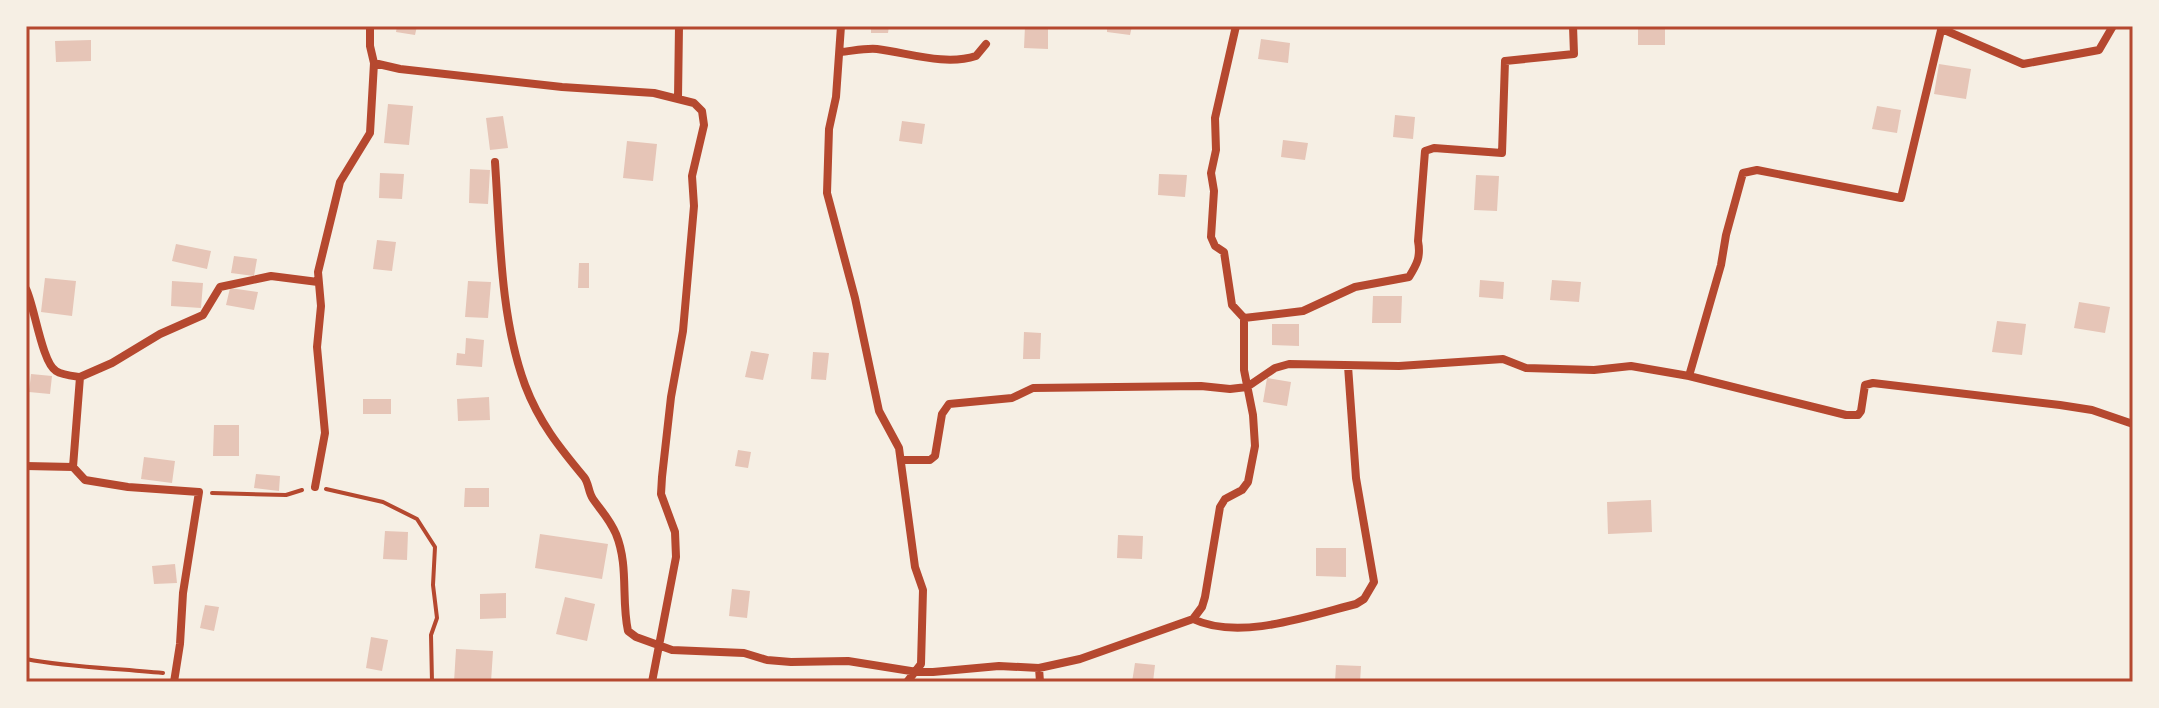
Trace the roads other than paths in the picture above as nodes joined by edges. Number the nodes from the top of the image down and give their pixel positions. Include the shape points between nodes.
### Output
1 (370, 26) edge
2 (679, 26) edge
3 (841, 26) edge
4 (1236, 26) edge
5 (1573, 26) edge
6 (2113, 26) edge
7 (1942, 27) edge
8 (986, 44) dead end
9 (840, 52) junction
10 (374, 63) junction
11 (678, 98) junction
12 (495, 162) dead end
13 (318, 282) junction
14 (26, 289) edge
15 (1244, 318) junction
16 (1348, 366) junction
17 (1689, 376) junction
18 (80, 377) junction
19 (1247, 387) junction
20 (2133, 424) edge
21 (902, 460) junction
22 (26, 466) edge
23 (73, 467) junction
24 (315, 487) road end
25 (1193, 619) junction
26 (659, 643) junction
27 (1039, 668) junction
28 (917, 672) junction
29 (175, 678) edge
30 (652, 682) edge
31 (907, 682) edge
32 (1040, 682) edge

1 - 10 street
2 - 11 street
3 - 9 street
4 - 15 street via 1215,118 1210,228 1215,246 1224,252 1232,305
5 - 15 street via 1574,54 1505,61 1502,153 1425,151 1421,253 1409,277 1355,287 1303,311
6 - 7 street via 2099,50 2023,64
7 - 17 street via 1901,198 1757,170 1743,173
8 - 9 street via 976,56 958,59 867,49
9 - 21 street via 827,193 879,411
10 - 11 street
10 - 13 street via 370,133 340,182
11 - 26 street via 694,103 705,119 692,176 683,331 662,477 676,557
12 - 26 street via 504,276 526,388 615,533 623,555 628,631
13 - 18 street via 271,276 224,285 216,289 203,315
13 - 24 street via 317,347 325,433
14 - 18 street via 51,367
15 - 19 street
16 - 17 street via 1503,359 1526,368 1631,366
16 - 19 street via 1289,364
16 - 25 street via 1371,589 1356,604 1259,626
17 - 20 street via 1846,415 1858,415 1865,385 1873,383 2092,410
18 - 23 street
19 - 21 street via 1068,386 1033,388 1012,398 953,402 943,409 935,456
19 - 25 street via 1256,433 1248,482 1220,507 1205,597
21 - 28 street via 915,567 923,590
22 - 23 street
23 - 29 street via 85,480 199,492
25 - 27 street
26 - 28 street via 672,650 744,653 791,662 848,661
26 - 30 street
27 - 28 street
27 - 32 street
28 - 31 street

